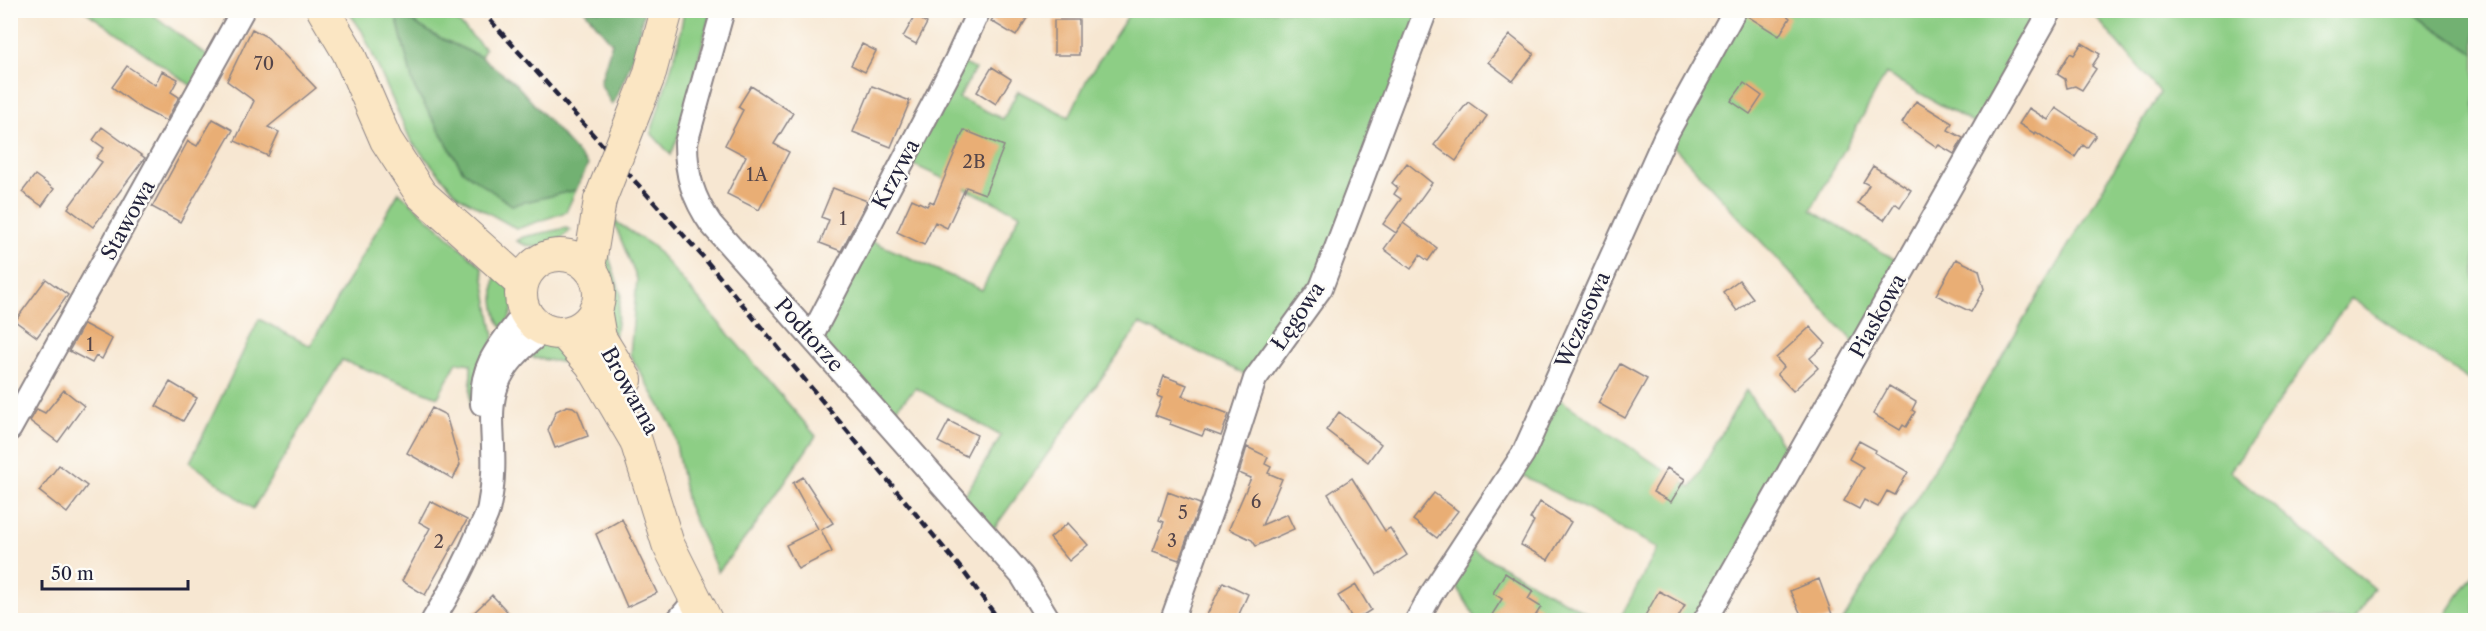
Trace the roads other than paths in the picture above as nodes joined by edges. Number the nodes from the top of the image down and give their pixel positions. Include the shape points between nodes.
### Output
1 (243, 10) edge
2 (323, 10) edge
3 (668, 10) edge
4 (723, 10) edge
5 (979, 10) edge
6 (1426, 10) edge
7 (1735, 10) edge
8 (2051, 10) edge
9 (406, 170) junction
10 (566, 261) junction
11 (595, 309) junction
12 (539, 314) junction
13 (810, 336) junction
14 (10, 429) edge
15 (692, 605) edge
16 (434, 621) edge
17 (1049, 621) edge
18 (1172, 621) edge
19 (1416, 621) edge
20 (1705, 621) edge

1 - 14 street, Stawowa
2 - 9 street, Browarna via 348,51 386,140
3 - 10 street, bridge via 649,76 600,200
4 - 13 street, Podtorze via 686,143 690,185 711,224
5 - 13 street, Krzywa
6 - 18 street, Łęgowa via 1321,288 1255,379
7 - 19 street, Wczasowa via 1665,137 1523,454
8 - 20 street, Piaskowa
9 - 10 street via 470,220 522,253
9 - 12 street, Browarna via 421,194
10 - 11 street via 598,288
10 - 12 street via 528,271
11 - 12 street via 582,325
11 - 15 street, Browarna via 600,338 655,431 670,480
12 - 15 street, Browarna via 602,379 636,441 668,544
12 - 16 street via 495,350 487,364 483,377 483,428 493,479 489,508 465,567
13 - 17 street, Podtorze via 1022,576

